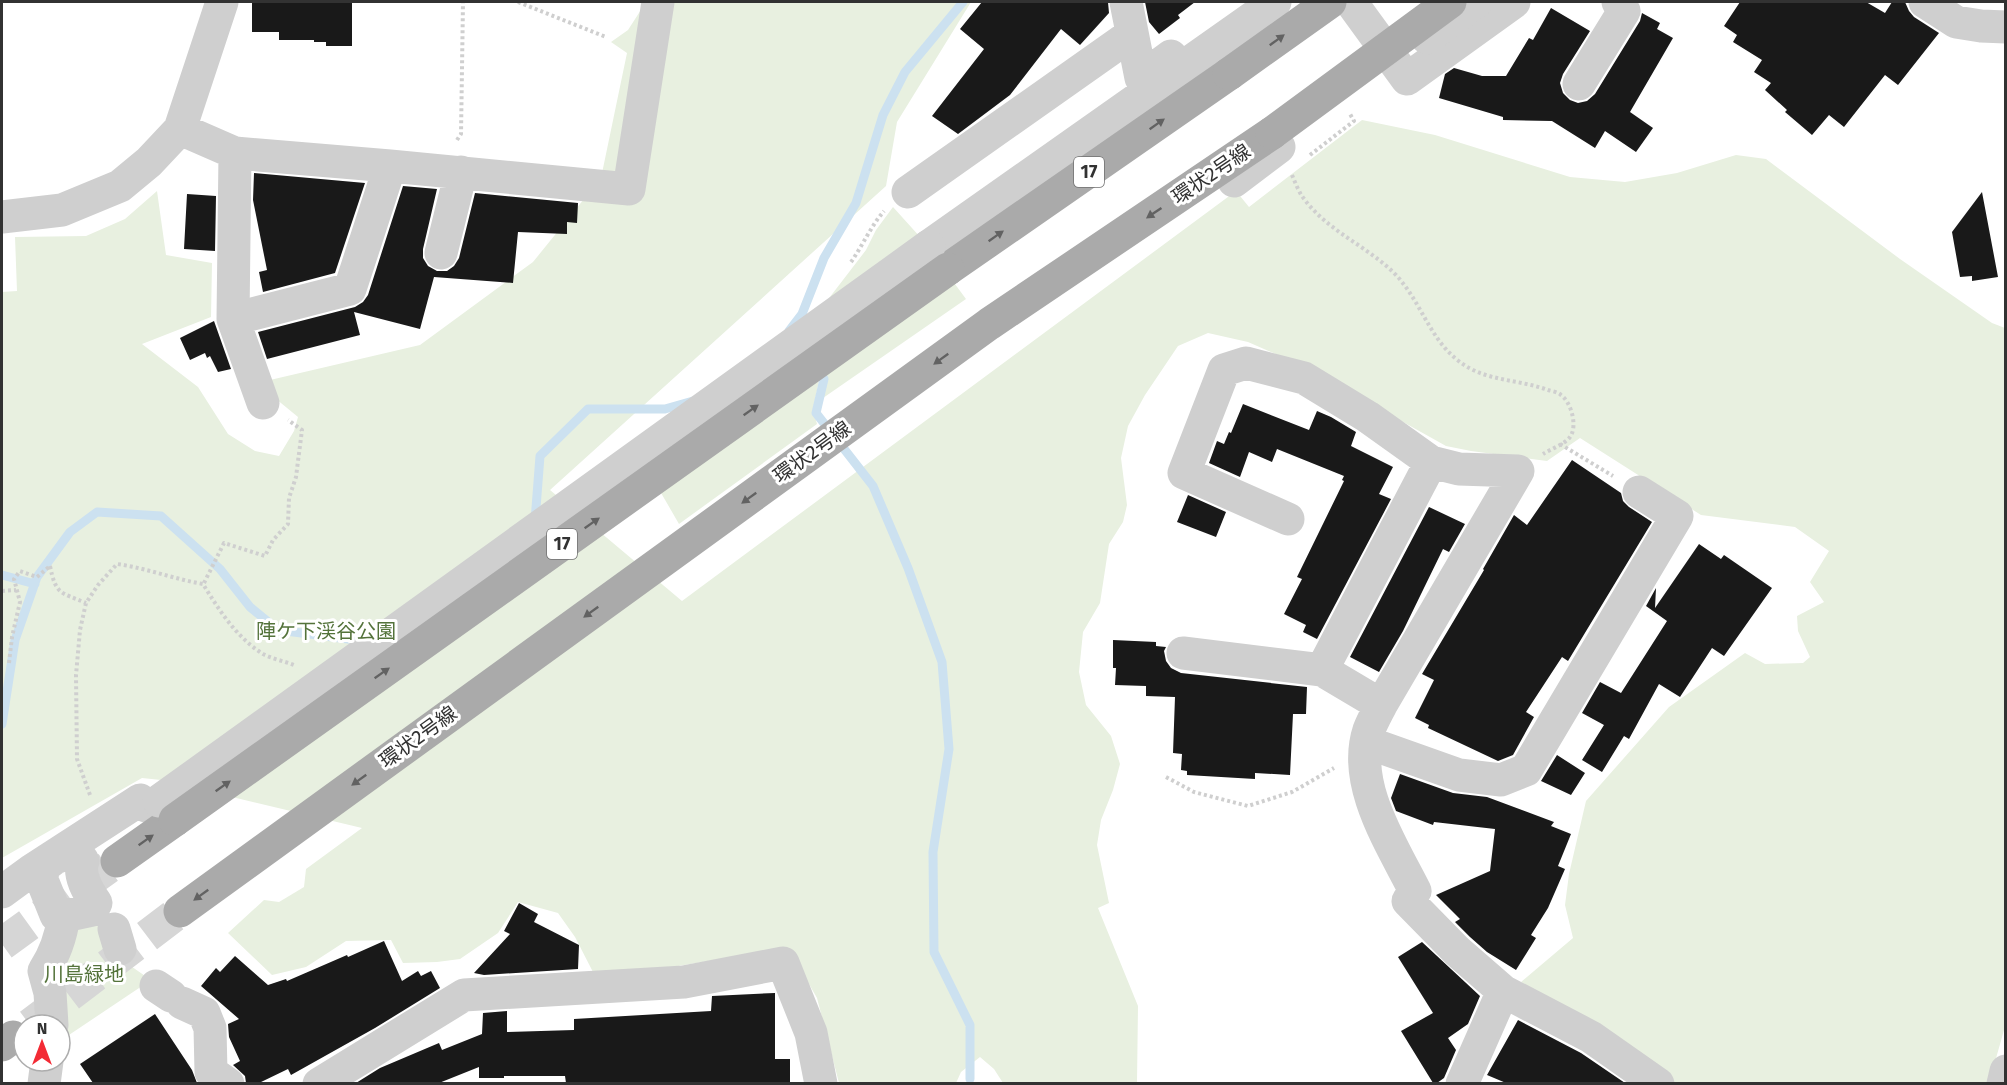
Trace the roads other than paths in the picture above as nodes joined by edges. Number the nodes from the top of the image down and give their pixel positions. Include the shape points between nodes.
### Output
1 (222, 2) edge
2 (658, 2) edge
3 (1126, 2) edge
4 (1248, 2) edge
5 (1275, 2) edge
6 (1330, 2) edge
7 (1351, 2) edge
8 (1449, 2) edge
9 (1476, 2) edge
10 (1514, 2) edge
11 (1618, 2) edge
12 (1925, 2) edge
13 (2006, 27) edge
14 (1132, 34) junction
15 (1579, 84) dead end
16 (180, 129) junction
17 (1280, 150) junction
18 (235, 153) junction
19 (390, 166) junction
20 (447, 171) junction
21 (1234, 181) dead end
22 (909, 192) road end
23 (2, 217) edge
24 (441, 253) dead end
25 (939, 257) junction
26 (232, 319) junction
27 (262, 402) road end
28 (1431, 462) junction
29 (1639, 492) road end
30 (1288, 519) dead end
31 (1183, 652) dead end
32 (1322, 670) junction
33 (1381, 705) junction
34 (1366, 746) junction
35 (160, 809) junction
36 (80, 857) junction
37 (117, 861) tunnel mouth
38 (43, 882) junction
39 (2, 892) edge
40 (2, 911) edge
41 (180, 911) tunnel mouth
42 (64, 916) junction
43 (1503, 992) junction
44 (170, 995) dead end
45 (51, 1013) edge
46 (2006, 1071) edge
47 (1471, 1080) edge
48 (1646, 1080) edge
49 (228, 1083) edge
50 (319, 1083) edge
51 (821, 1083) edge
52 (2003, 1083) edge

1 - 16 street
2 - 20 street via 629,189
3 - 14 street
4 - 14 street via 1141,78
5 - 25 street
25 -> 6 main road, 17, bridge via 1229,74
7 - 10 street via 1407,79
8 - 17 main road, 環状2号線, bridge
9 - 17 street, bridge
11 - 15 street via 1624,11
12 - 13 street via 1956,22
14 - 22 street
16 - 18 street
16 - 23 street via 120,186 62,210
17 - 21 street
17 -> 41 main road, 環状2号線 via 989,324
18 - 19 street
18 - 26 street
19 - 20 street
19 - 26 street via 350,289
20 - 24 street
25 - 35 main road, 17, bridge
26 - 27 street
28 - 30 street via 1304,378 1246,363 1224,370 1184,473
28 - 32 street
28 - 33 street via 1459,469 1518,471
29 - 34 street via 1677,516 1526,770 1501,780 1459,775
31 - 32 street
32 - 33 street
33 - 34 street
34 - 43 street via 1371,803 1415,891 1408,901
35 - 36 street
37 -> 35 main road, 17
35 - 39 street via 140,800
36 - 38 street via 66,854 55,858 43,867
36 - 42 street via 84,881 96,903 92,910
38 - 40 street
38 - 42 street via 56,915
42 - 45 street via 61,936 44,971
43 - 47 street
43 - 48 street via 1591,1037
44 - 49 street via 204,1013 210,1028 211,1072
46 - 52 street
50 - 51 street via 464,995 684,982 783,963 811,1034

